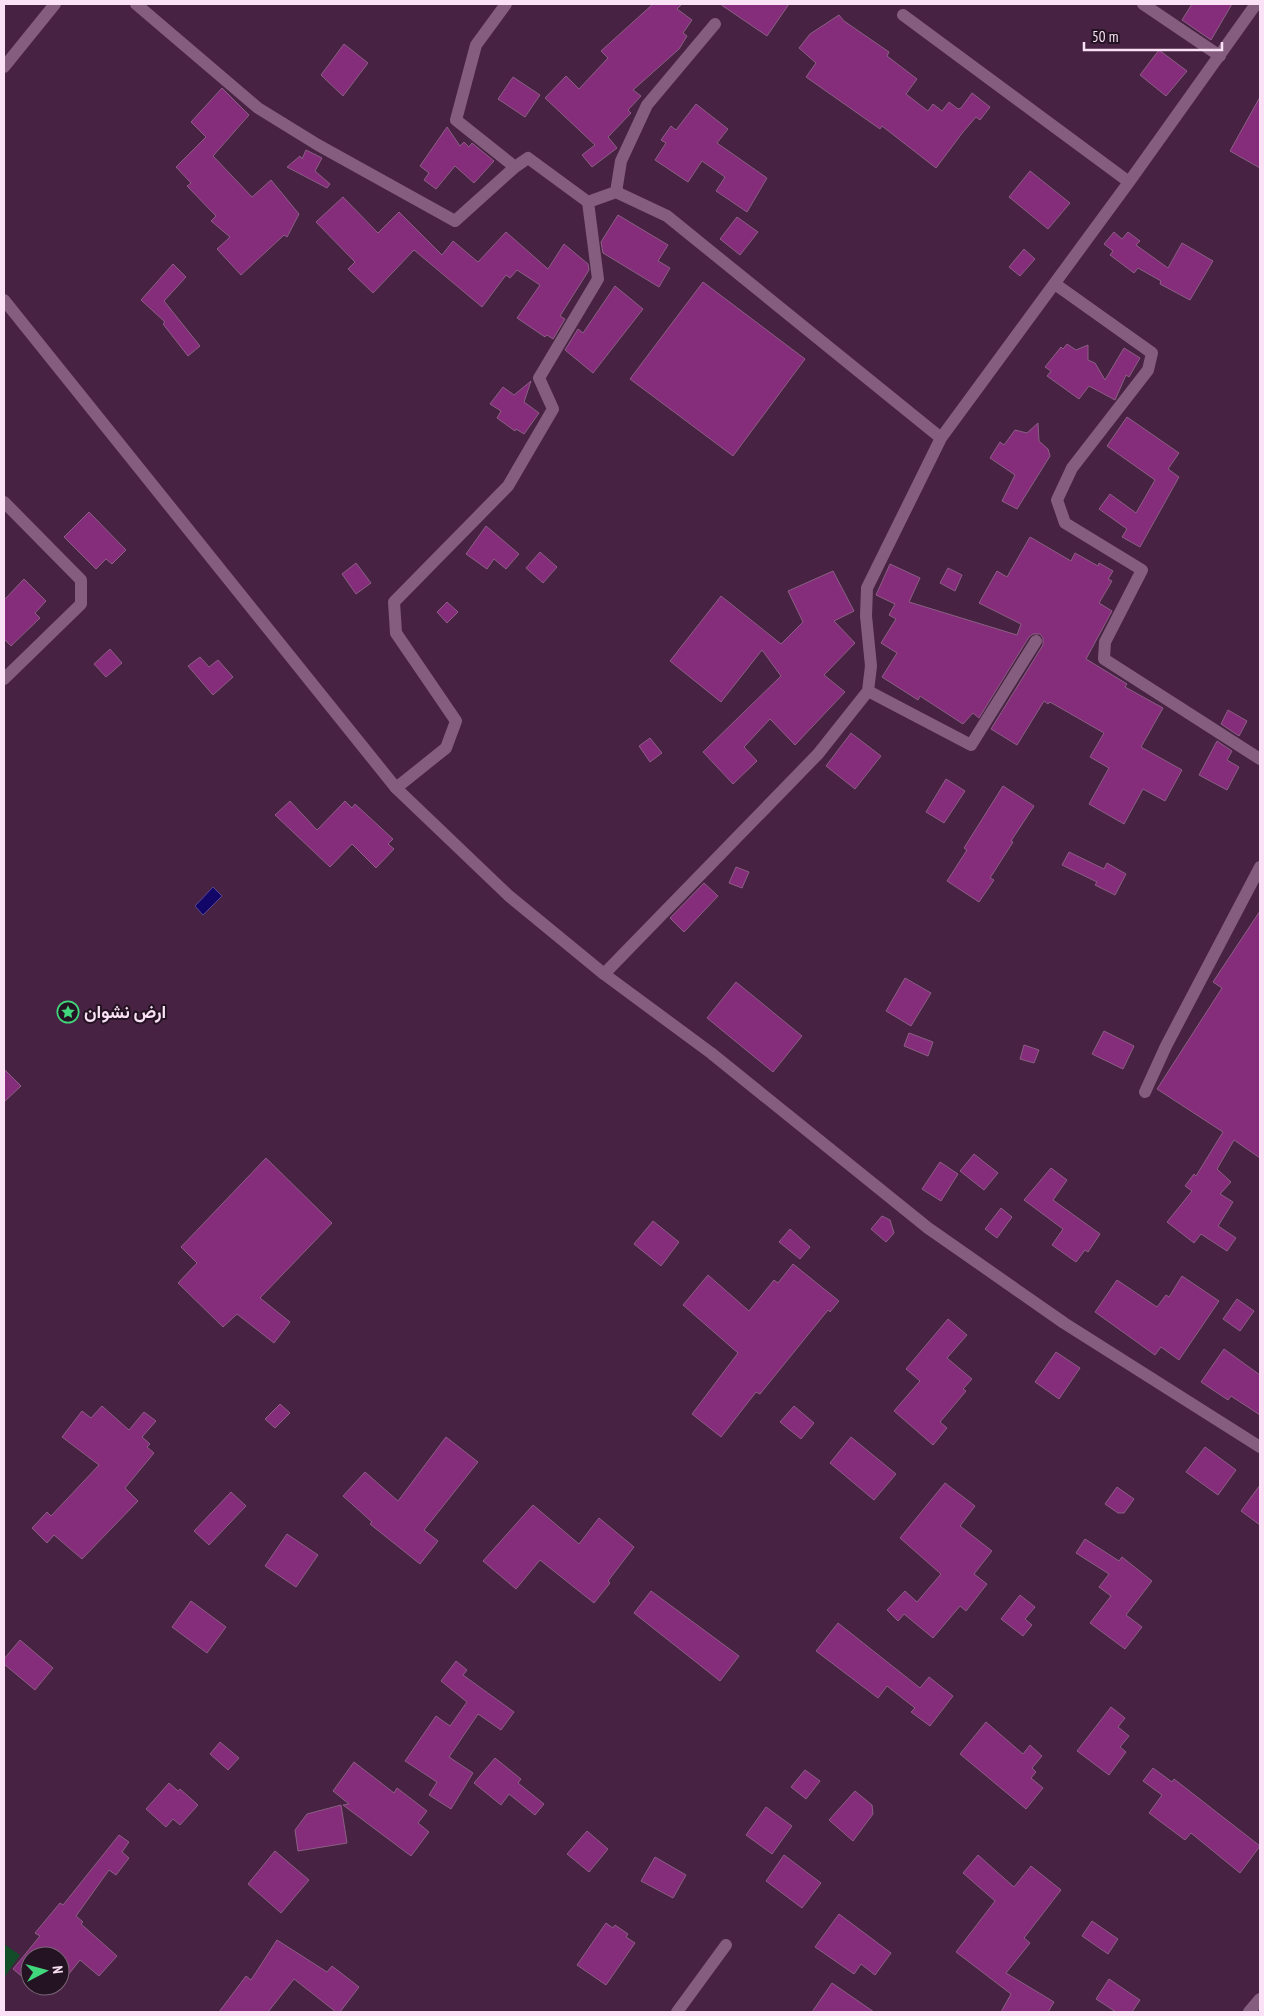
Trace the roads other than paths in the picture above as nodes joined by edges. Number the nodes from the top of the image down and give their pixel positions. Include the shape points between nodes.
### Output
1 (55, 4) edge
2 (136, 4) edge
3 (506, 4) edge
4 (1142, 4) edge
5 (1256, 4) edge
6 (903, 14) dead end
7 (715, 24) dead end
8 (1220, 56) junction
9 (4, 66) edge
10 (515, 167) junction
11 (1129, 182) junction
12 (616, 192) junction
13 (588, 202) junction
14 (1055, 284) junction
15 (4, 300) edge
16 (941, 438) junction
17 (4, 502) edge
18 (1036, 641) dead end
19 (4, 679) edge
20 (868, 691) junction
21 (1260, 758) edge
22 (396, 788) junction
23 (1260, 867) edge
24 (604, 974) junction
25 (1145, 1092) dead end
26 (1260, 1447) edge
27 (726, 1945) dead end
28 (1260, 1999) edge
29 (676, 2012) edge
30 (1249, 2012) edge

1 - 9 street
2 - 10 street via 258,108 455,221
3 - 10 street via 476,45 456,120
4 - 8 street
5 - 8 street
6 - 11 street
7 - 12 street via 647,105 621,161
8 - 11 street
10 - 13 street via 528,158
11 - 14 street
12 - 13 street
12 - 16 street via 667,216
13 - 22 street via 598,279 539,378 553,409 508,486 394,602 396,633 456,721 446,748
14 - 16 street
14 - 21 street via 1152,353 1148,370 1072,468 1057,500 1065,523 1142,570 1105,642 1104,659
15 - 22 street
16 - 20 street via 867,588 871,666
17 - 19 street via 81,580 81,604
18 - 20 street via 970,745
20 - 24 street via 818,754
22 - 24 street via 510,896
23 - 25 street
24 - 26 street via 711,1054 928,1228 1064,1323
27 - 29 street
28 - 30 street

